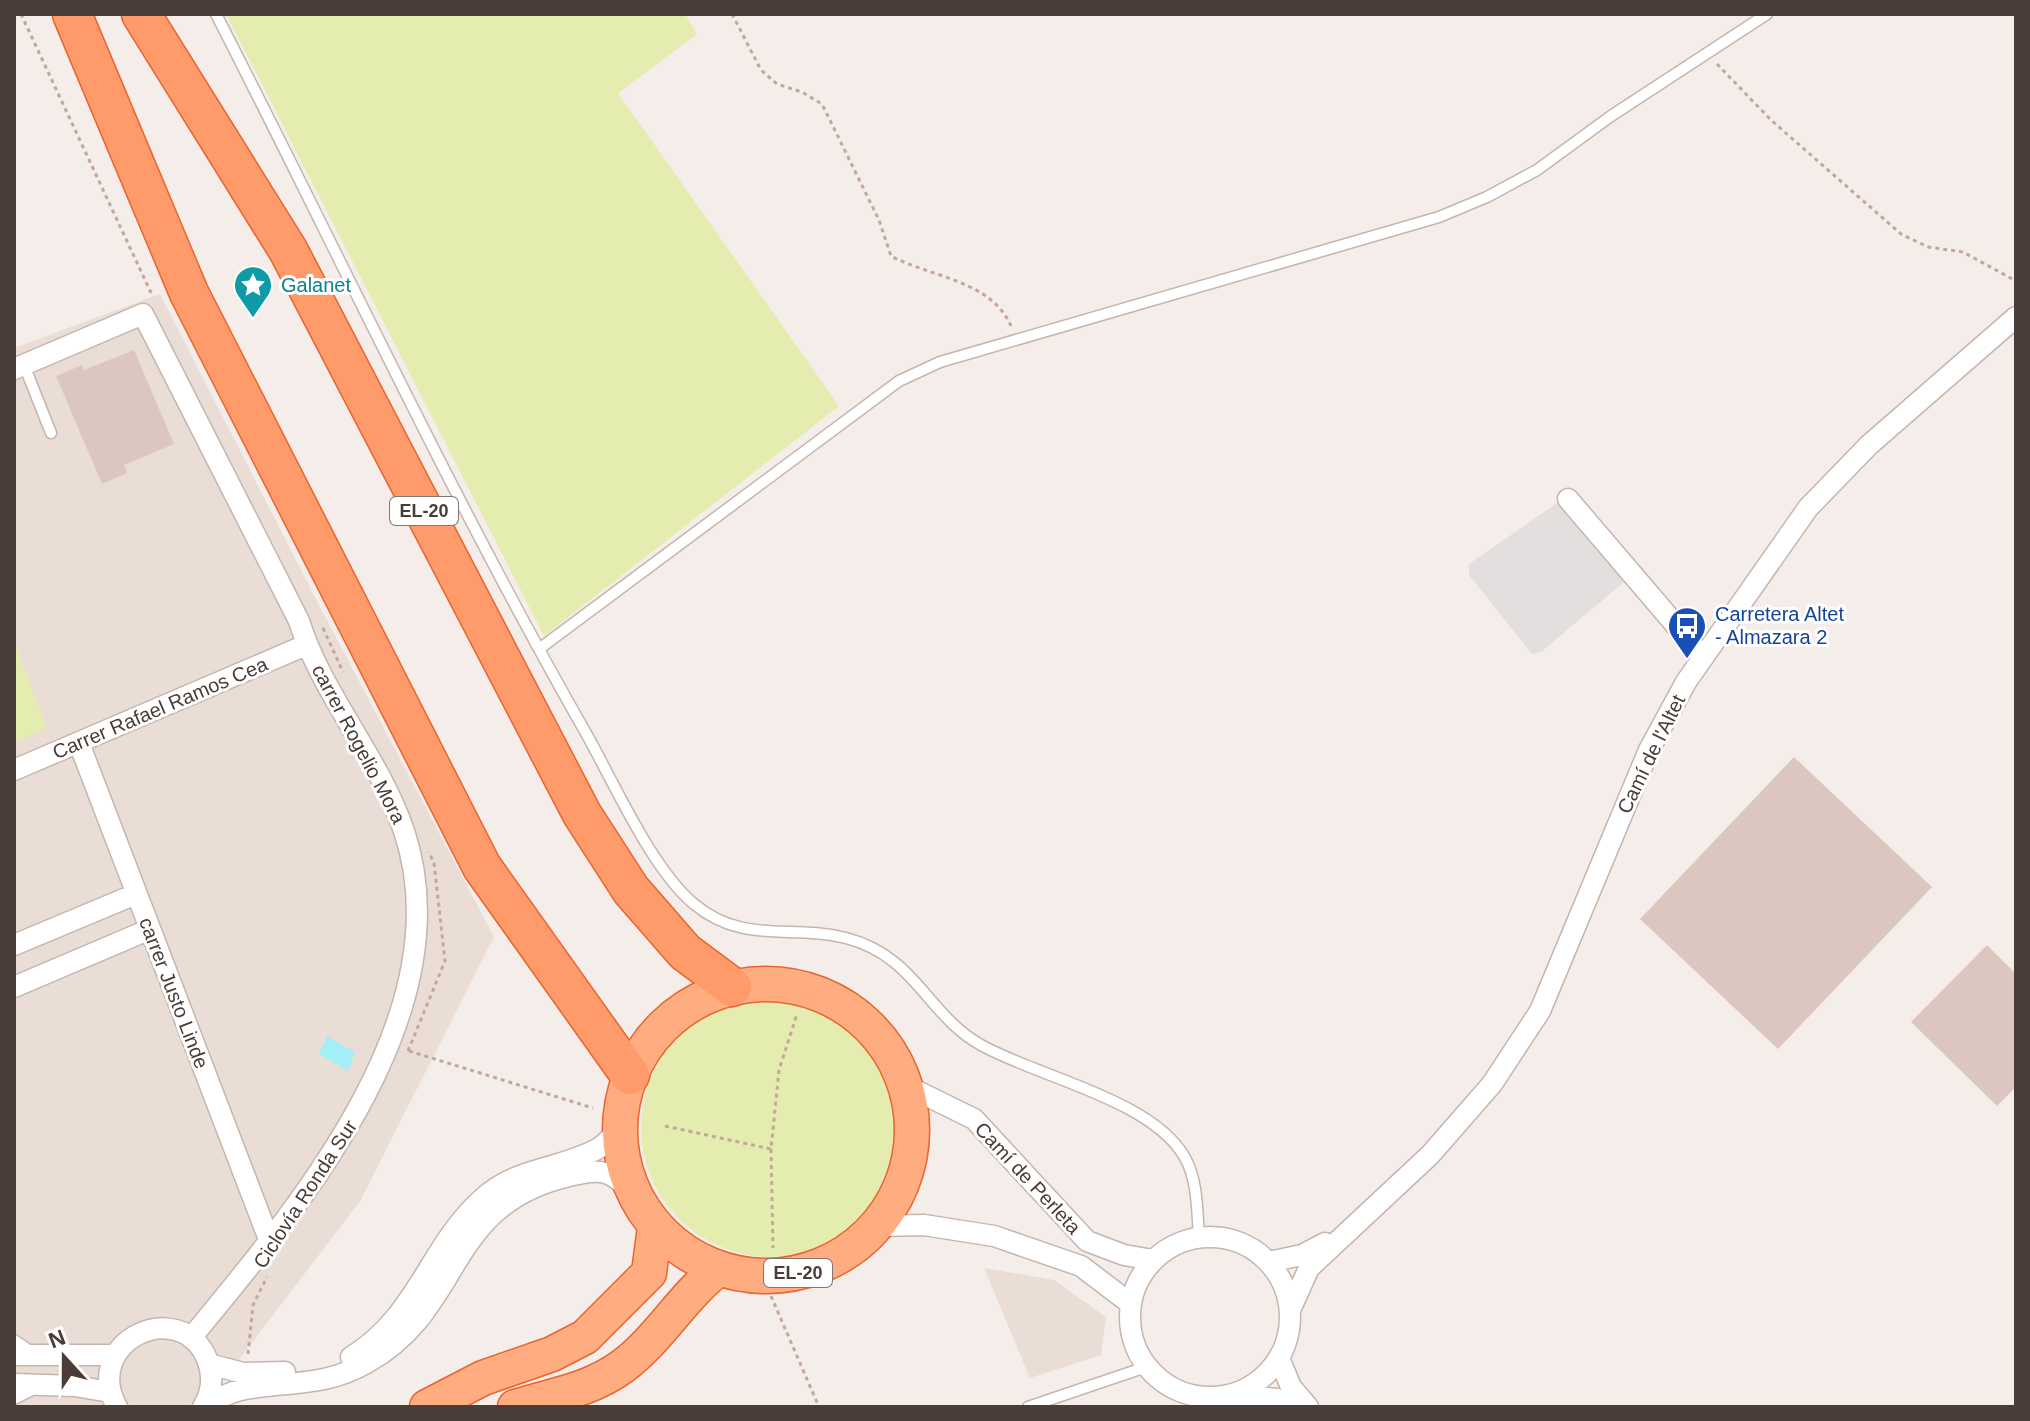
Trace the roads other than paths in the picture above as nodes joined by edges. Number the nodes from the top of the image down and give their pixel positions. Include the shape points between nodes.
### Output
1 (72, 14) edge
2 (141, 14) edge
3 (216, 14) edge
4 (1767, 14) edge
5 (2016, 317) edge
6 (19, 367) edge
7 (51, 433) dead end
8 (1568, 499) dead end
9 (306, 645) junction
10 (539, 649) junction
11 (1703, 657) junction
12 (79, 743) junction
13 (14, 770) edge
14 (136, 894) junction
15 (98, 910) junction
16 (148, 930) junction
17 (14, 945) edge
18 (110, 946) junction
19 (14, 987) edge
20 (732, 987) junction
21 (630, 1075) junction
22 (907, 1086) junction
23 (621, 1127) junction
24 (634, 1195) junction
25 (877, 1226) junction
26 (655, 1227) junction
27 (1347, 1232) junction
28 (1199, 1237) junction
29 (270, 1242) junction
30 (1153, 1260) junction
31 (1269, 1262) junction
32 (718, 1269) junction
33 (1131, 1304) junction
34 (1291, 1308) junction
35 (191, 1338) junction
36 (14, 1340) edge
37 (14, 1355) edge
38 (115, 1355) junction
39 (38, 1356) junction
40 (1279, 1358) junction
41 (209, 1364) junction
42 (1146, 1367) junction
43 (14, 1384) edge
44 (42, 1385) junction
45 (1231, 1395) junction
46 (14, 1399) edge
47 (114, 1400) edge
48 (204, 1406) edge
49 (427, 1407) edge
50 (515, 1407) edge
51 (1028, 1407) edge
52 (1296, 1407) edge
53 (1308, 1407) edge

1 - 21 highway via 189,293 482,867
2 - 20 highway, EL-20 via 288,250 582,814 631,890 685,952
3 - 10 lane
4 - 10 lane via 1537,170 1463,207 940,362 899,381
5 - 11 street, Camí de l'Altet via 1869,445 1808,508
6 - 7 lane
6 - 9 street, carrer Rogelio Mora via 143,314 299,621
8 - 11 street
9 - 12 street, Carrer Rafael Ramos Cea
9 - 29 street, carrer Rogelio Mora via 404,830 420,897 410,984 379,1062 335,1153
10 - 28 lane via 667,874 694,904 724,924 760,933 847,938 893,958 979,1044 1105,1098 1160,1128 1185,1157 1197,1199
11 - 27 street, Camí de l'Altet via 1649,750 1540,1011 1472,1108
12 - 13 street, Carrer Rafael Ramos Cea
12 - 14 street, carrer Justo Linde
14 - 15 street
14 - 16 street, carrer Justo Linde
15 - 17 street
15 - 18 street via 110,923
16 - 18 street
16 - 29 street, carrer Justo Linde
18 - 19 street
20 - 21 highway, EL-20 via 689,1005 653,1035
20 - 22 highway, EL-20 via 787,984 839,1002 881,1038
21 - 23 highway, EL-20
22 - 25 highway, EL-20 via 913,1135 903,1184
22 - 30 street, Camí de Perleta via 974,1119 1087,1241
23 - 24 highway, EL-20
23 - 41 street via 601,1147 522,1173 483,1198 467,1213 396,1321 368,1347 319,1369 243,1373
24 - 26 highway, EL-20
24 - 48 street via 616,1176 601,1171 537,1184 512,1195 465,1244 421,1319 396,1344 342,1375 314,1383 243,1389
25 - 32 highway, EL-20 via 844,1254 804,1272 761,1277
25 - 33 street, Camí de Perleta via 924,1225 994,1236 1081,1266
26 - 32 highway, EL-20 via 684,1252
26 - 49 highway via 649,1273 585,1337
27 - 31 street via 1302,1255
27 - 34 street, Camí de l'Altet via 1309,1268
28 - 30 street via 1174,1245
28 - 31 street via 1237,1242
29 - 35 street, carrer Rogelio Mora
30 - 33 street
31 - 34 street via 1284,1284
32 - 50 highway via 623,1366 569,1395
33 - 42 street via 1135,1348
34 - 40 street via 1289,1334
35 - 38 street via 173,1330 149,1330 133,1336
35 - 41 street
36 - 39 lane
37 - 39 street
38 - 39 street
38 - 47 street via 109,1374
40 - 45 street via 1259,1382
40 - 53 street via 1291,1387
41 - 48 street via 211,1383
42 - 45 street via 1170,1387 1199,1397
42 - 51 lane
43 - 44 street
44 - 46 lane
44 - 47 street
45 - 52 street via 1277,1399

